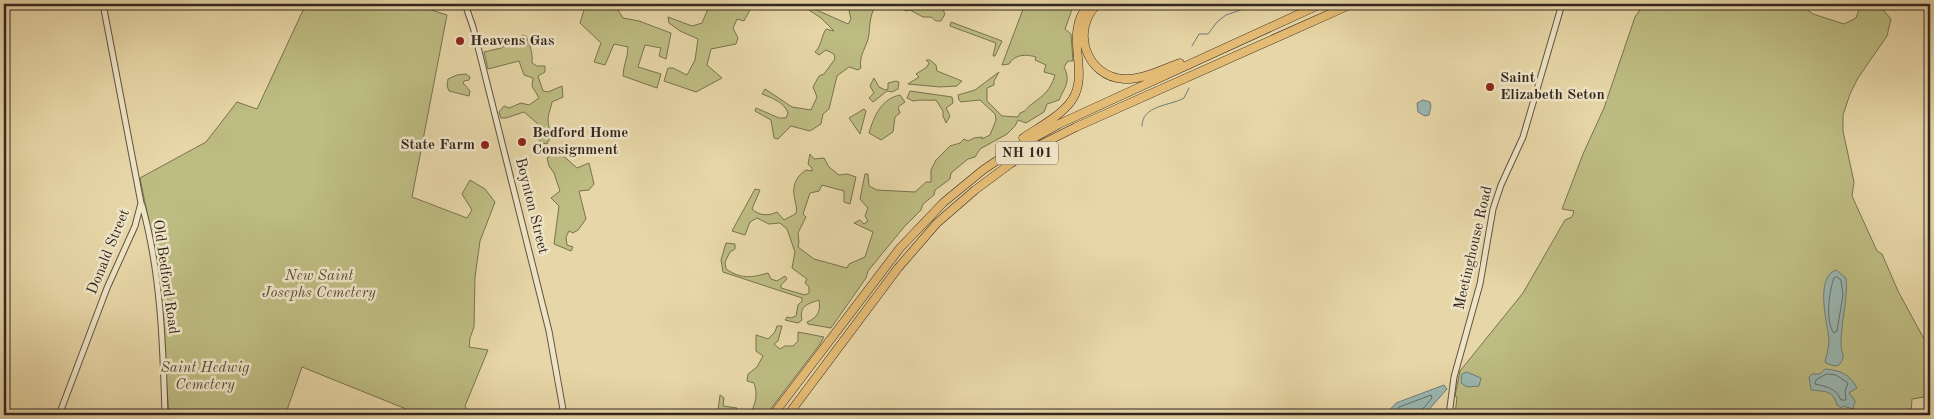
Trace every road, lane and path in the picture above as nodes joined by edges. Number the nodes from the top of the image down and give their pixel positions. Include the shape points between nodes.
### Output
1 (103, 4) edge
2 (465, 4) edge
3 (1089, 4) edge
4 (1098, 4) edge
5 (1320, 4) edge
6 (1352, 4) edge
7 (1562, 4) edge
8 (1213, 53) junction
9 (989, 166) junction
10 (141, 203) junction
11 (146, 223) junction
12 (135, 226) junction
13 (60, 415) edge
14 (166, 415) edge
15 (564, 415) edge
16 (773, 415) edge
17 (788, 415) edge
18 (1449, 415) edge

1 - 10 street, Donald Street
2 - 15 street, Boynton Street via 549,331
3 - 9 highway via 1077,30 1078,80 1071,101
4 - 8 highway via 1086,21 1084,42 1092,62 1108,75 1122,79 1137,78
5 - 8 highway, NH 101
6 - 17 highway, NH 101 via 1076,127 1029,152 989,179 950,212 909,255
7 - 18 street, Meetinghouse Road via 1523,137 1493,209 1480,284 1454,377
8 - 9 highway, NH 101 via 1059,124
9 - 16 highway, NH 101 via 944,202 904,244
10 - 11 street, Old Bedford Road
10 - 12 street, Donald Street
11 - 12 street
11 - 14 street, Old Bedford Road via 158,294
12 - 13 street, Donald Street via 107,288

